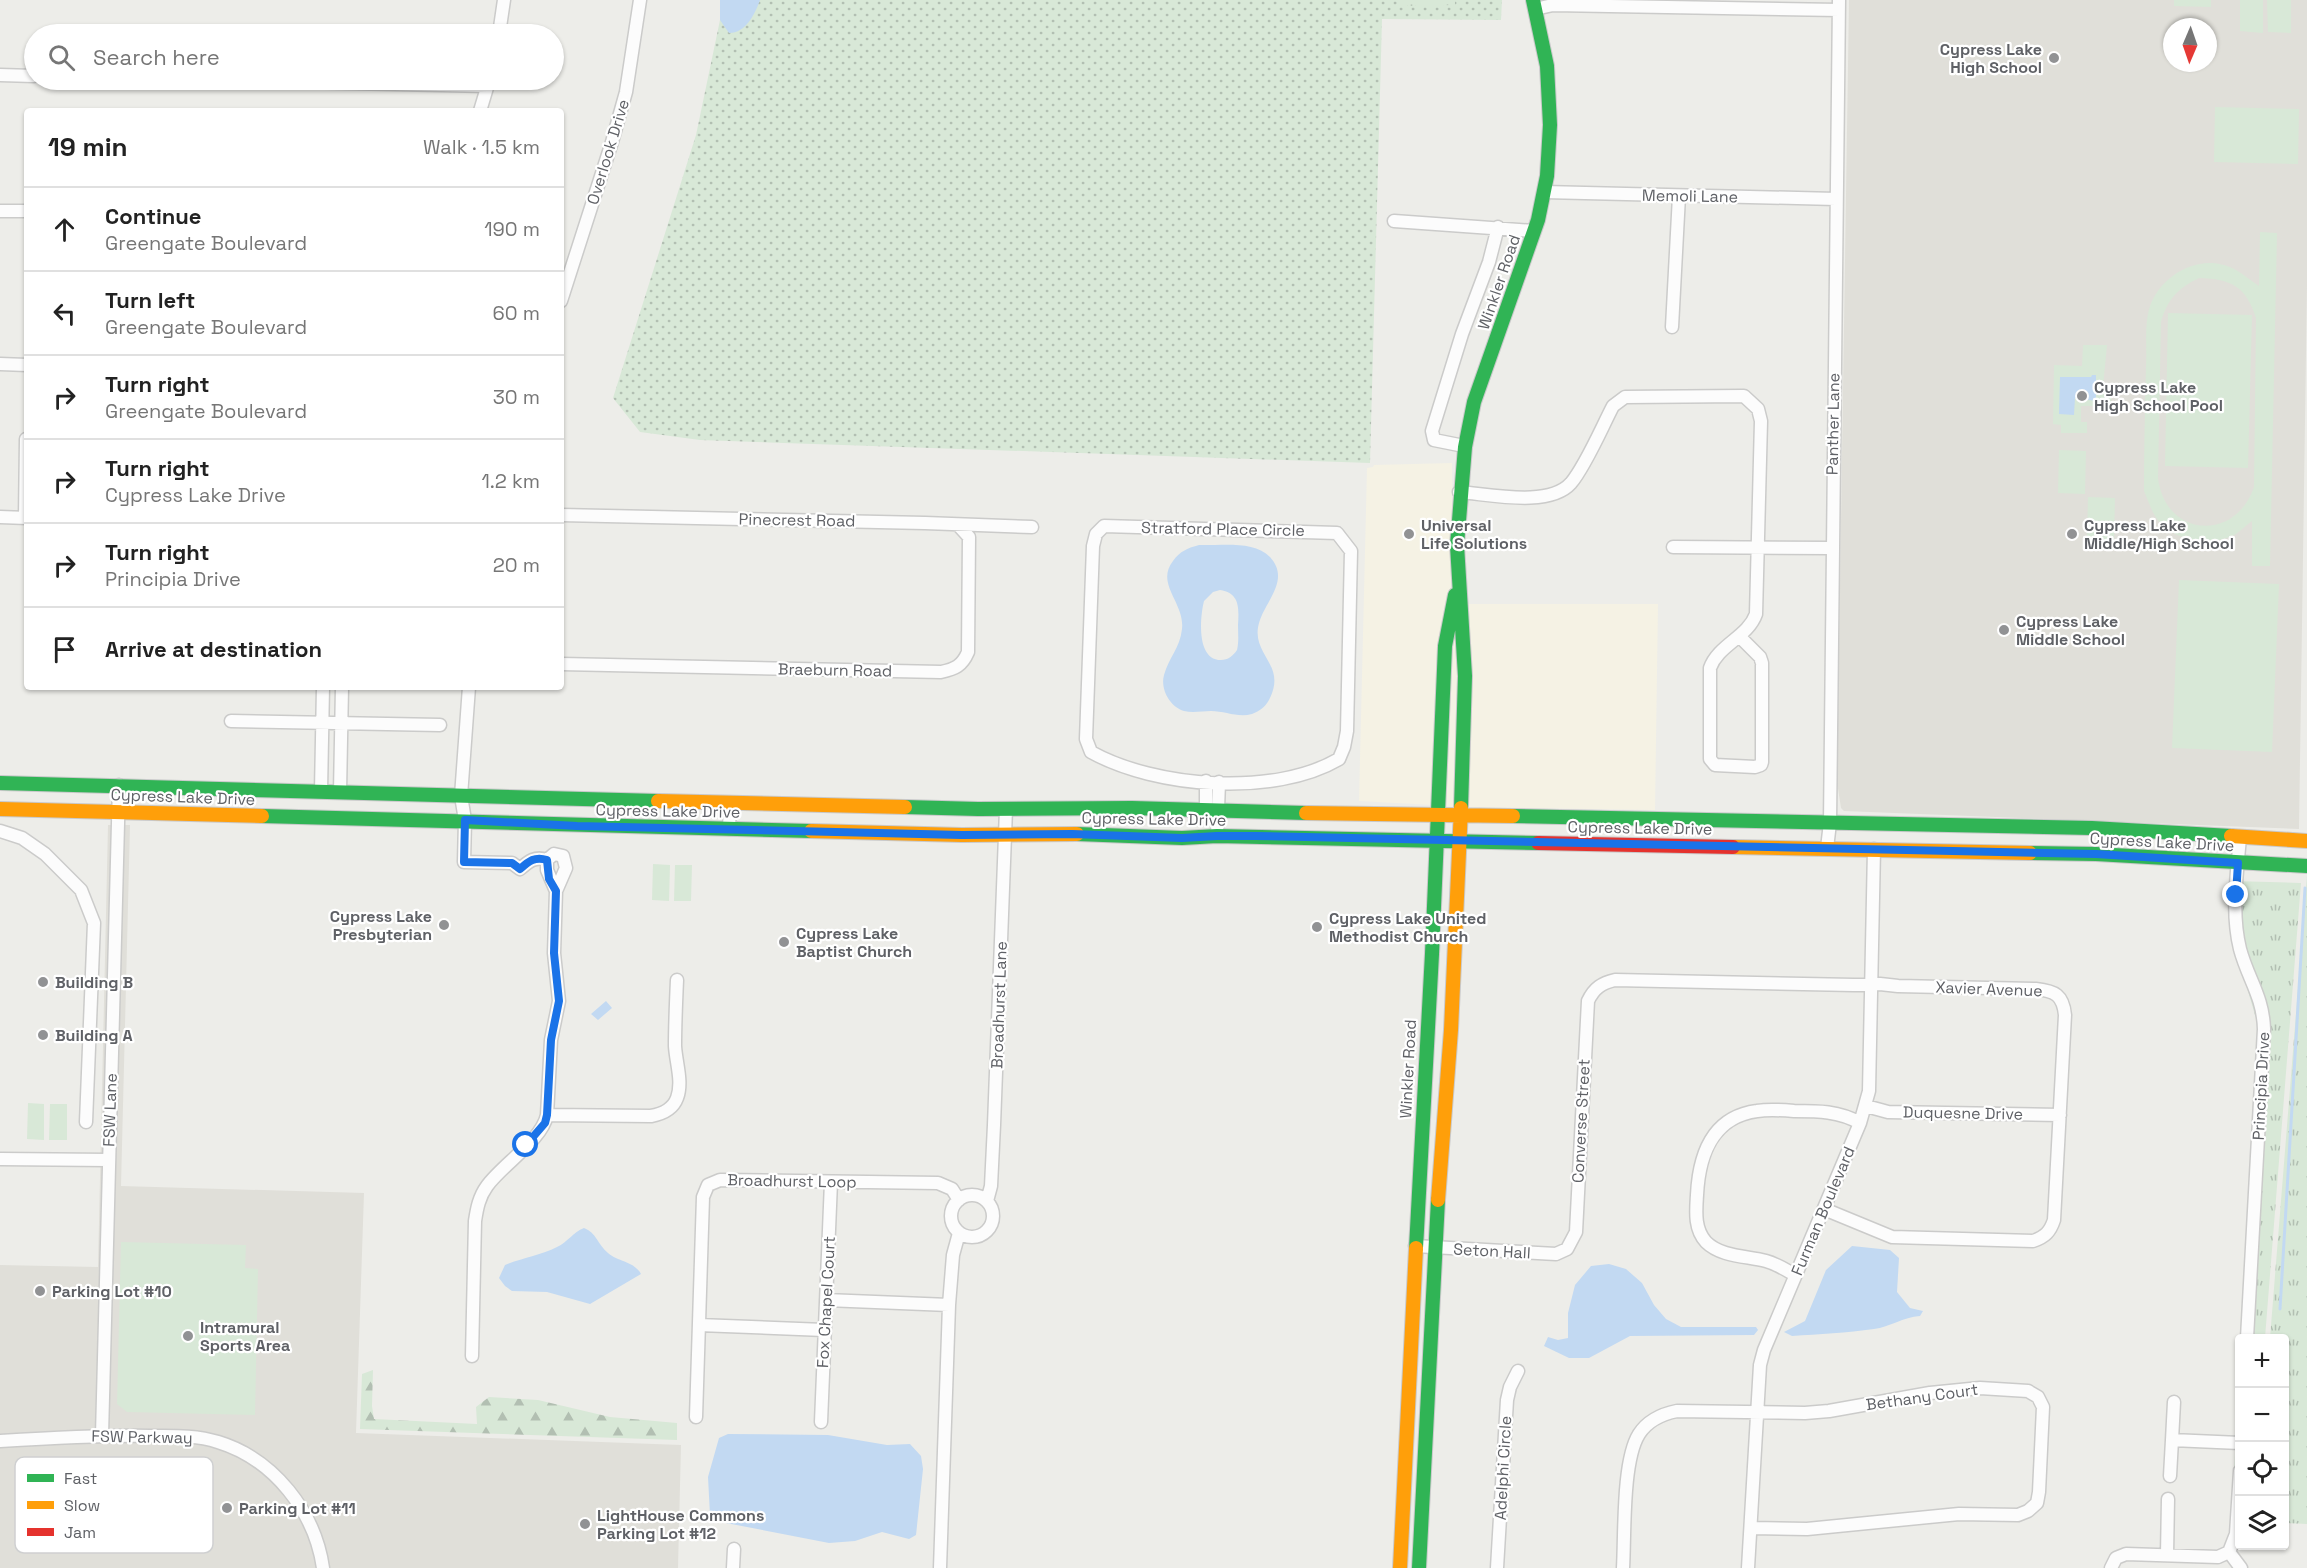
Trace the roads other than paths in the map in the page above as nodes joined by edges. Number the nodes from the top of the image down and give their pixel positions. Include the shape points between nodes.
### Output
1 (504, 0) edge
2 (640, 0) edge
3 (1534, 4) edge
4 (1839, 5) edge
5 (500, 24) edge
6 (0, 75) edge
7 (24, 76) edge
8 (487, 90) edge
9 (481, 108) edge
10 (1544, 192) junction
11 (1679, 196) junction
12 (1836, 199) junction
13 (0, 211) edge
14 (24, 211) edge
15 (1394, 221) dead end
16 (1498, 227) junction
17 (1534, 231) junction
18 (564, 292) edge
19 (1672, 327) dead end
20 (0, 364) edge
21 (24, 365) edge
22 (1464, 446) junction
23 (1459, 492) junction
24 (564, 515) edge
25 (0, 518) edge
26 (24, 518) edge
27 (958, 525) junction
28 (1032, 527) dead end
29 (1673, 547) dead end
30 (1831, 548) junction
31 (1759, 549) junction
32 (1459, 573) junction
33 (1739, 636) junction
34 (564, 664) edge
35 (323, 690) edge
36 (342, 690) edge
37 (469, 690) edge
38 (231, 721) dead end
39 (322, 723) junction
40 (341, 724) junction
41 (440, 725) dead end
42 (1212, 782) junction
43 (0, 783) edge
44 (119, 785) junction
45 (321, 791) junction
46 (340, 792) junction
47 (461, 796) junction
48 (730, 803) junction
49 (0, 809) edge
50 (1006, 809) junction
51 (1211, 809) junction
52 (118, 811) junction
53 (1437, 815) junction
54 (1460, 815) junction
55 (465, 820) junction
56 (1830, 823) junction
57 (729, 829) junction
58 (0, 831) edge
59 (1006, 835) junction
60 (1217, 836) junction
61 (2240, 837) junction
62 (1436, 840) junction
63 (1460, 840) junction
64 (2307, 841) edge
65 (1827, 848) junction
66 (1874, 849) junction
67 (547, 860) junction
68 (2238, 863) junction
69 (2307, 866) edge
70 (556, 891) junction
71 (677, 980) dead end
72 (1872, 985) junction
73 (1593, 991) joint
74 (91, 1017) junction
75 (112, 1018) junction
76 (1866, 1106) junction
77 (1422, 1109) junction
78 (547, 1115) junction
79 (2060, 1115) junction
80 (86, 1122) dead end
81 (1860, 1123) junction
82 (0, 1159) edge
83 (109, 1160) junction
84 (831, 1182) junction
85 (959, 1200) junction
86 (1438, 1200) junction
87 (987, 1201) junction
88 (1824, 1209) junction
89 (959, 1233) junction
90 (1416, 1246) junction
91 (1435, 1248) junction
92 (1567, 1249) joint
93 (1795, 1275) junction
94 (826, 1300) junction
95 (949, 1305) junction
96 (699, 1325) junction
97 (824, 1330) junction
98 (2247, 1334) edge
99 (472, 1356) dead end
100 (1518, 1371) dead end
101 (2174, 1402) dead end
102 (1756, 1412) junction
103 (696, 1417) dead end
104 (821, 1422) dead end
105 (102, 1435) junction
106 (2172, 1440) junction
107 (0, 1441) edge
108 (2235, 1443) edge
109 (2170, 1476) dead end
110 (2238, 1496) edge
111 (2168, 1499) dead end
112 (1751, 1528) junction
113 (734, 1549) dead end
114 (2229, 1552) junction
115 (2167, 1555) junction
116 (323, 1568) edge
117 (734, 1568) edge
118 (940, 1568) edge
119 (1400, 1568) edge
120 (1419, 1568) edge
121 (1497, 1568) edge
122 (1623, 1568) edge
123 (1748, 1568) edge
124 (2111, 1568) edge
125 (2241, 1568) edge

1 - 5 street
2 - 18 street, Overlook Drive via 626,92
3 - 4 street
3 - 10 main road, Winkler Road via 1547,66 1549,98
4 - 12 street, Panther Lane
6 - 7 street
8 - 9 street
10 - 11 street, Memoli Lane
10 - 17 main road, Winkler Road
11 - 12 street, Memoli Lane
11 - 19 street
12 - 30 street, Panther Lane
13 - 14 street
15 - 16 street
16 - 17 street
16 - 22 street via 1432,431 1434,440
17 - 22 main road, Winkler Road via 1474,402
20 - 21 street
22 - 23 main road, Winkler Road
23 - 31 street via 1528,497 1558,492 1571,482 1613,406 1625,397 1737,395 1749,399 1760,415
23 - 32 main road, Winkler Road
24 - 27 street, Pinecrest Road
25 - 26 street
27 - 28 street, Pinecrest Road
27 - 34 street, Braeburn Road via 969,537 968,652 963,663 953,670
29 - 31 street
30 - 31 street
30 - 56 street, Panther Lane
31 - 33 street via 1756,614
32 - 53 main road, Winkler Road via 1445,646
32 - 54 main road, Winkler Road via 1465,676
33 - 33 street via 1717,655 1710,668 1710,759 1715,765 1755,767 1762,762 1762,663
35 - 39 street
36 - 40 street
37 - 47 street
38 - 39 street
39 - 40 street
39 - 45 street
40 - 41 street
40 - 46 street
42 - 42 street, Stratford Place Circle via 1275,780 1311,772 1339,759 1347,731 1351,550 1336,533 1104,526 1096,534 1086,739 1091,753 1109,762 1184,782
42 - 51 street
43 - 44 main road, Cypress Lake Drive
44 - 45 main road, Cypress Lake Drive
44 - 52 street, FSW Lane
45 - 46 main road, Cypress Lake Drive
46 - 47 main road, Cypress Lake Drive
47 - 48 main road, Cypress Lake Drive
47 - 55 street
48 - 50 main road, Cypress Lake Drive
48 - 57 street
49 - 52 main road, Cypress Lake Drive
50 - 51 main road, Cypress Lake Drive
50 - 59 street, Broadhurst Lane
51 - 53 main road, Cypress Lake Drive
51 - 60 street
52 - 55 main road, Cypress Lake Drive
52 - 75 street, FSW Lane
53 - 54 main road, Cypress Lake Drive
53 - 62 main road, Winkler Road
54 - 56 main road, Cypress Lake Drive
54 - 63 main road, Winkler Road
55 - 57 main road, Cypress Lake Drive
55 - 67 street via 464,862 512,863 520,869 530,860
56 - 61 main road, Cypress Lake Drive via 2092,828
56 - 65 street, Panther Lane
57 - 59 main road, Cypress Lake Drive
58 - 74 street via 22,838 45,854 81,890 93,923
59 - 60 main road, Cypress Lake Drive
59 - 87 street, Broadhurst Lane via 994,1135
60 - 62 main road, Cypress Lake Drive
61 - 64 main road, Cypress Lake Drive
61 - 68 street, Principia Drive
62 - 63 main road, Cypress Lake Drive
62 - 77 main road, Winkler Road
63 - 65 main road, Cypress Lake Drive
63 - 86 main road, Winkler Road
65 - 66 main road, Cypress Lake Drive
66 - 68 main road, Cypress Lake Drive via 2096,854
66 - 72 street, Furman Boulevard
67 - 70 street via 549,879
67 - 70 street via 559,855 566,862
68 - 69 main road, Cypress Lake Drive
68 - 98 street, Principia Drive via 2238,937 2258,994 2265,1029
70 - 78 street via 554,953 559,1001 551,1040
71 - 78 street via 675,1046 679,1080 673,1104 651,1116
72 - 73 street, Xavier Avenue via 1616,981 1604,982
72 - 76 street, Furman Boulevard
72 - 79 street, Xavier Avenue via 2036,989 2057,995 2064,1004 2065,1015
73 - 92 street, Converse Street via 1587,1012 1576,1232
74 - 75 street
74 - 80 street
75 - 83 street, FSW Lane
76 - 79 street, Duquesne Drive via 1888,1112
76 - 81 street, Furman Boulevard
77 - 86 main road via 1431,1111 1433,1120 1432,1176
77 - 90 main road, Winkler Road
78 - 99 street via 537,1134 496,1175 478,1201
79 - 88 street, Xavier Avenue via 2054,1220 2043,1238 1900,1238
81 - 88 street, Furman Boulevard
81 - 93 street via 1826,1111 1755,1111 1722,1126 1702,1155 1696,1213 1701,1235 1718,1250 1767,1262
82 - 83 street
83 - 105 street, FSW Lane
84 - 85 street, Broadhurst Loop via 938,1183 952,1189
84 - 94 street, Fox Chapel Court
84 - 96 street, Broadhurst Loop via 720,1180 708,1185 703,1197
85 - 87 street via 973,1195
85 - 89 street via 951,1212
86 - 91 main road, Winkler Road
87 - 89 street via 993,1213 986,1232 972,1237
88 - 93 street, Furman Boulevard
89 - 95 street
90 - 91 street, Seton Hall
90 - 119 main road, Winkler Road
91 - 92 street, Seton Hall via 1556,1254
91 - 120 main road, Winkler Road
93 - 102 street, Furman Boulevard via 1764,1350
94 - 95 street
94 - 97 street, Fox Chapel Court
95 - 118 street
96 - 97 street
96 - 103 street, Broadhurst Loop
97 - 104 street, Fox Chapel Court
100 - 121 street, Adelphi Circle via 1507,1400
101 - 106 street
102 - 112 street, Furman Boulevard
102 - 112 street, Bethany Court via 1829,1411 1980,1388 2028,1391 2038,1397 2043,1420 2037,1503 2018,1515 1936,1516 1808,1529
102 - 122 street, Bethany Court via 1677,1411 1646,1426 1634,1446 1627,1489
105 - 107 street, FSW Parkway
105 - 116 street, FSW Parkway via 183,1436 208,1440 253,1459 286,1487 303,1510 318,1544
106 - 108 street
106 - 109 street
110 - 114 street via 2236,1534
111 - 115 street
112 - 123 street, Furman Boulevard
113 - 117 street
114 - 115 street via 2218,1557
114 - 125 street
115 - 124 street via 2126,1554 2116,1558

